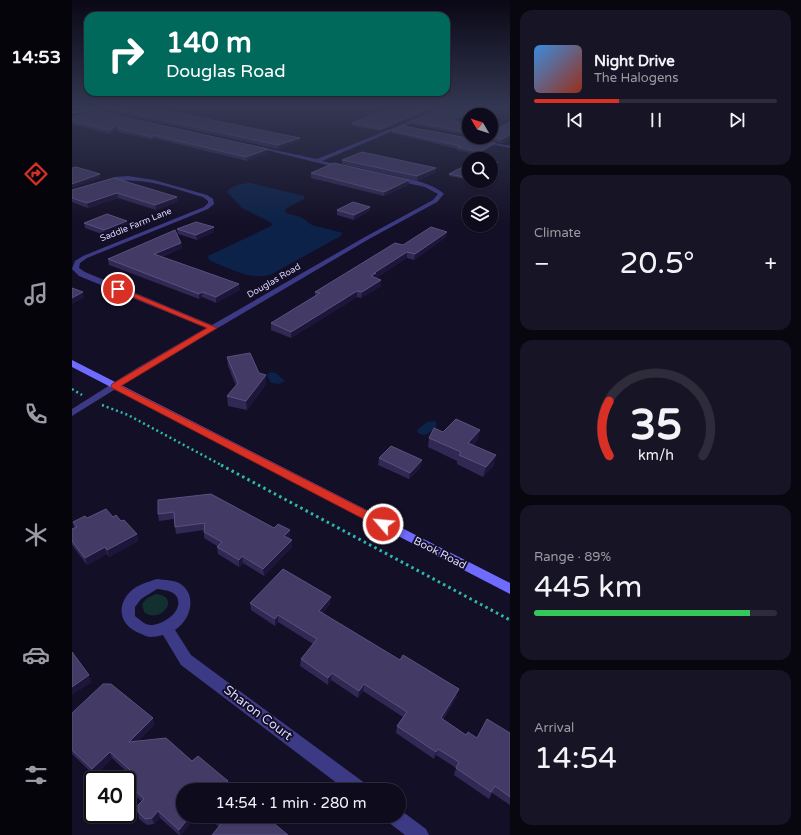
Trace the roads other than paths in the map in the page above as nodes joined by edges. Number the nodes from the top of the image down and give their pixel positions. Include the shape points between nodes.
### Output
1 (252, 147) edge
2 (349, 147) edge
3 (317, 161) junction
4 (348, 168) edge
5 (393, 178) edge
6 (94, 185) edge
7 (213, 328) junction
8 (72, 363) edge
9 (115, 386) junction
10 (72, 413) edge
11 (510, 589) edge
12 (166, 628) dead end
13 (351, 783) edge
14 (404, 823) edge
15 (420, 835) edge

1 - 3 street
2 - 3 street
3 - 4 street
5 - 7 street, Douglas Road via 431,187 440,192 440,197
6 - 7 street, Saddle Farm Lane via 117,178 137,177 205,196 211,200 211,204 206,208 85,257 77,262 75,268 82,274
7 - 9 street, Douglas Road
8 - 9 street, Book Road
9 - 10 street, Douglas Road
9 - 11 street, Book Road
12 - 13 street, Sharon Court via 186,660
14 - 15 street

